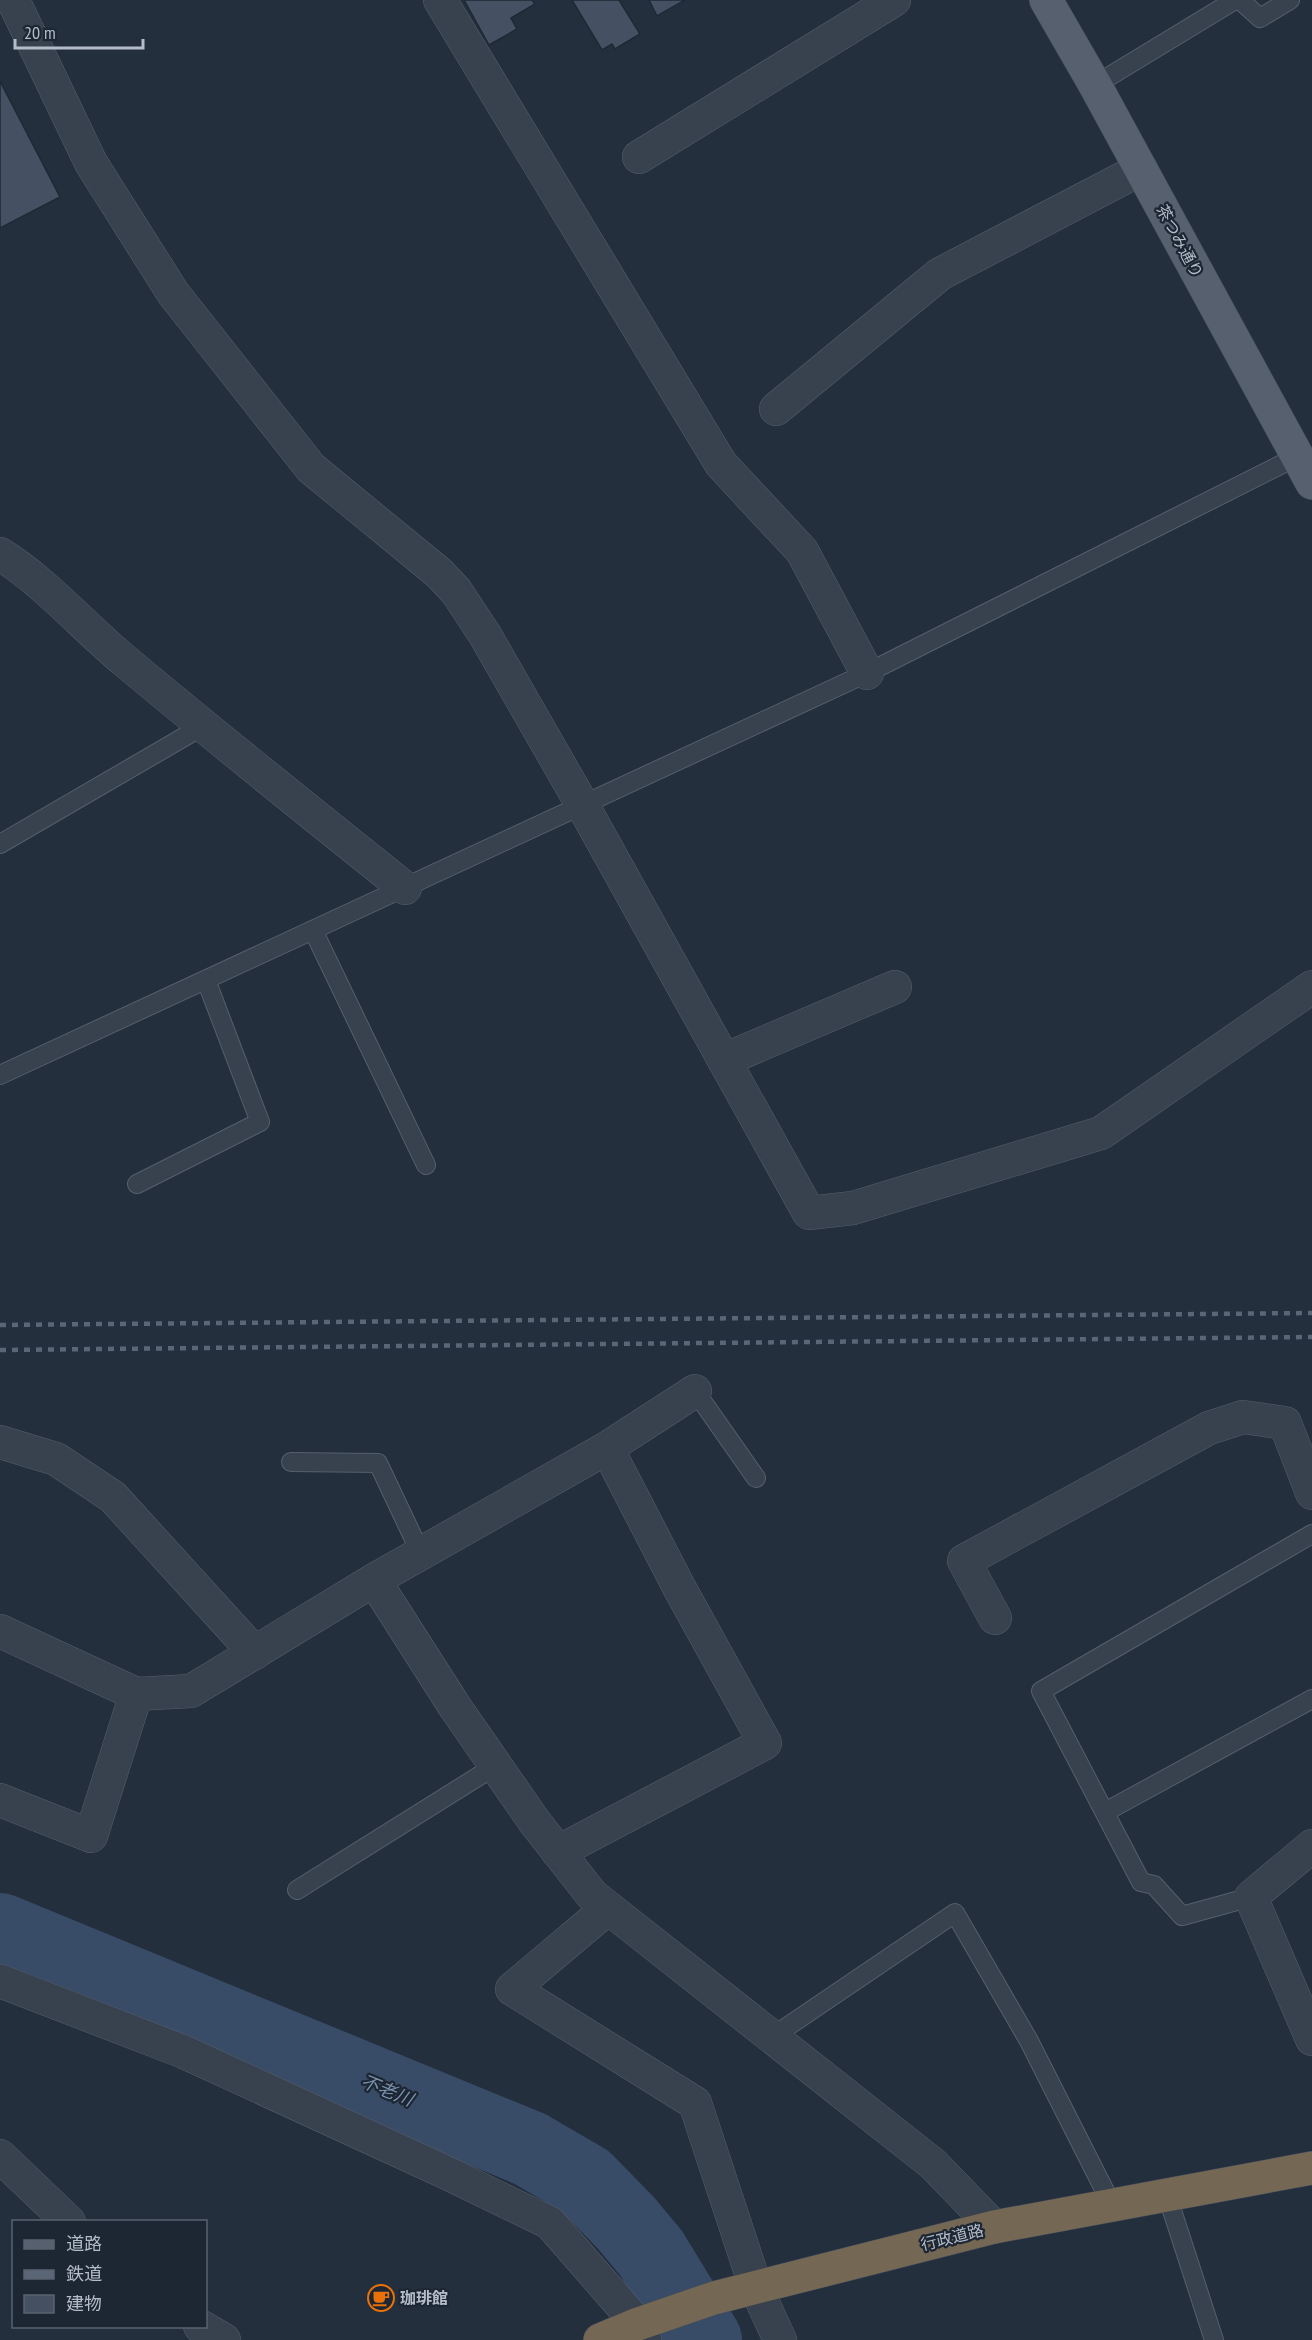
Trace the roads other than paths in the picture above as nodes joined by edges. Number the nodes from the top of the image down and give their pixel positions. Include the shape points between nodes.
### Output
1 (13, 0) edge
2 (440, 0) edge
3 (894, 0) edge
4 (1046, 0) edge
5 (1235, 0) edge
6 (1240, 0) edge
7 (1290, 0) edge
8 (1095, 85) junction
9 (639, 158) dead end
10 (1141, 169) junction
11 (776, 409) dead end
12 (1304, 470) edge
13 (0, 554) edge
14 (867, 673) junction
15 (203, 726) junction
16 (583, 806) junction
17 (0, 844) edge
18 (405, 888) junction
19 (313, 930) junction
20 (206, 980) junction
21 (896, 987) dead end
22 (1312, 987) edge
23 (724, 1060) junction
24 (0, 1075) edge
25 (426, 1165) dead end
26 (137, 1184) dead end
27 (695, 1391) joint
28 (0, 1442) edge
29 (607, 1448) junction
30 (291, 1462) dead end
31 (756, 1478) dead end
32 (1310, 1482) edge
33 (1312, 1534) edge
34 (421, 1554) junction
35 (374, 1580) junction
36 (995, 1618) dead end
37 (0, 1630) edge
38 (255, 1653) junction
39 (135, 1694) junction
40 (1312, 1699) edge
41 (495, 1766) junction
42 (0, 1800) edge
43 (1105, 1812) junction
44 (1312, 1846) edge
45 (558, 1852) junction
46 (297, 1890) dead end
47 (1251, 1897) junction
48 (608, 1908) junction
49 (0, 1981) edge
50 (772, 2037) junction
51 (1312, 2039) edge
52 (0, 2156) edge
53 (1312, 2168) edge
54 (1167, 2195) junction
55 (1112, 2205) junction
56 (67, 2220) edge
57 (994, 2227) junction
58 (756, 2288) junction
59 (649, 2326) edge
60 (203, 2328) edge
61 (224, 2340) edge
62 (600, 2340) edge
63 (780, 2340) edge
64 (1214, 2340) edge

1 - 16 street via 91,163 173,293 310,468 456,591
2 - 14 street via 721,464 802,551
3 - 9 street
4 - 8 main road, 茶つみ通り
5 - 8 lane
6 - 7 lane via 1260,18
8 - 10 main road, 茶つみ通り
10 - 11 street via 940,274
10 - 12 main road, 茶つみ通り
12 - 14 lane
13 - 15 street via 21,567 90,632
14 - 16 lane
15 - 17 lane
15 - 18 street
16 - 18 lane
16 - 23 street
18 - 19 lane
19 - 20 lane
19 - 25 lane
20 - 24 lane
20 - 26 lane via 260,1122
21 - 23 street
22 - 23 street via 1101,1133 853,1208 809,1213
27 - 29 street
27 - 31 lane
28 - 38 street via 56,1460 113,1497
29 - 34 street
29 - 45 street via 765,1743
30 - 34 lane via 378,1463
32 - 36 street via 1285,1423 1244,1417 1209,1428 964,1561
33 - 43 lane via 1041,1691
34 - 35 street
35 - 38 street
35 - 41 street
37 - 39 street
38 - 39 street via 191,1691
39 - 42 street via 91,1836
40 - 43 lane
41 - 45 street
41 - 46 lane
43 - 47 lane via 1140,1882 1154,1885 1182,1916
44 - 47 street
45 - 48 street via 592,1895
47 - 51 street
48 - 50 street
48 - 58 street via 512,1989 695,2103
49 - 59 street via 184,2052 550,2223
50 - 55 lane via 955,1912 1029,2042
50 - 57 street via 933,2164
52 - 56 street
53 - 54 highway, 行政道路
54 - 55 highway, 行政道路
54 - 64 lane
55 - 57 highway, 行政道路
57 - 58 highway, 行政道路
58 - 59 highway, 行政道路 via 714,2298
58 - 63 street
59 - 62 highway, 行政道路
60 - 61 street

